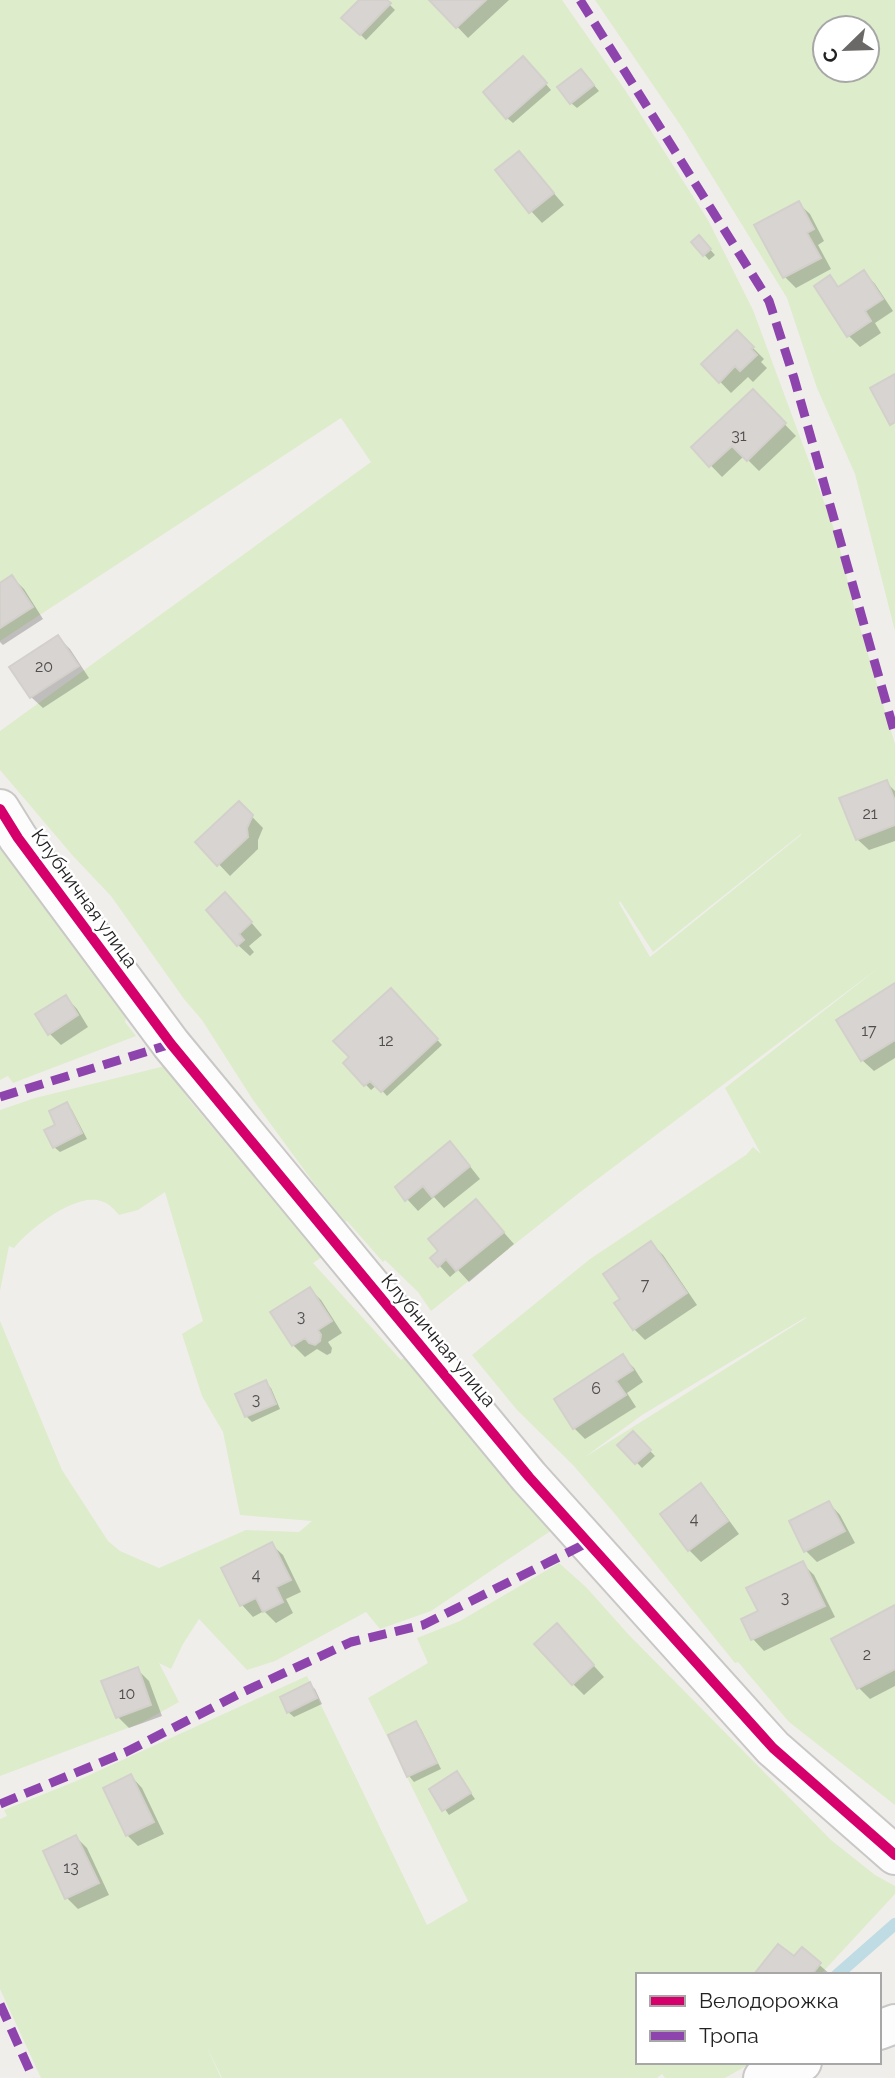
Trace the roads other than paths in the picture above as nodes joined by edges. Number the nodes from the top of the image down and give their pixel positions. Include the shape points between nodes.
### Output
1 (0, 809) edge
2 (895, 1855) edge
3 (797, 2064) edge
4 (763, 2078) edge

1 - 2 street, Клубничная улица via 171,1044 529,1477 773,1748
3 - 4 street

